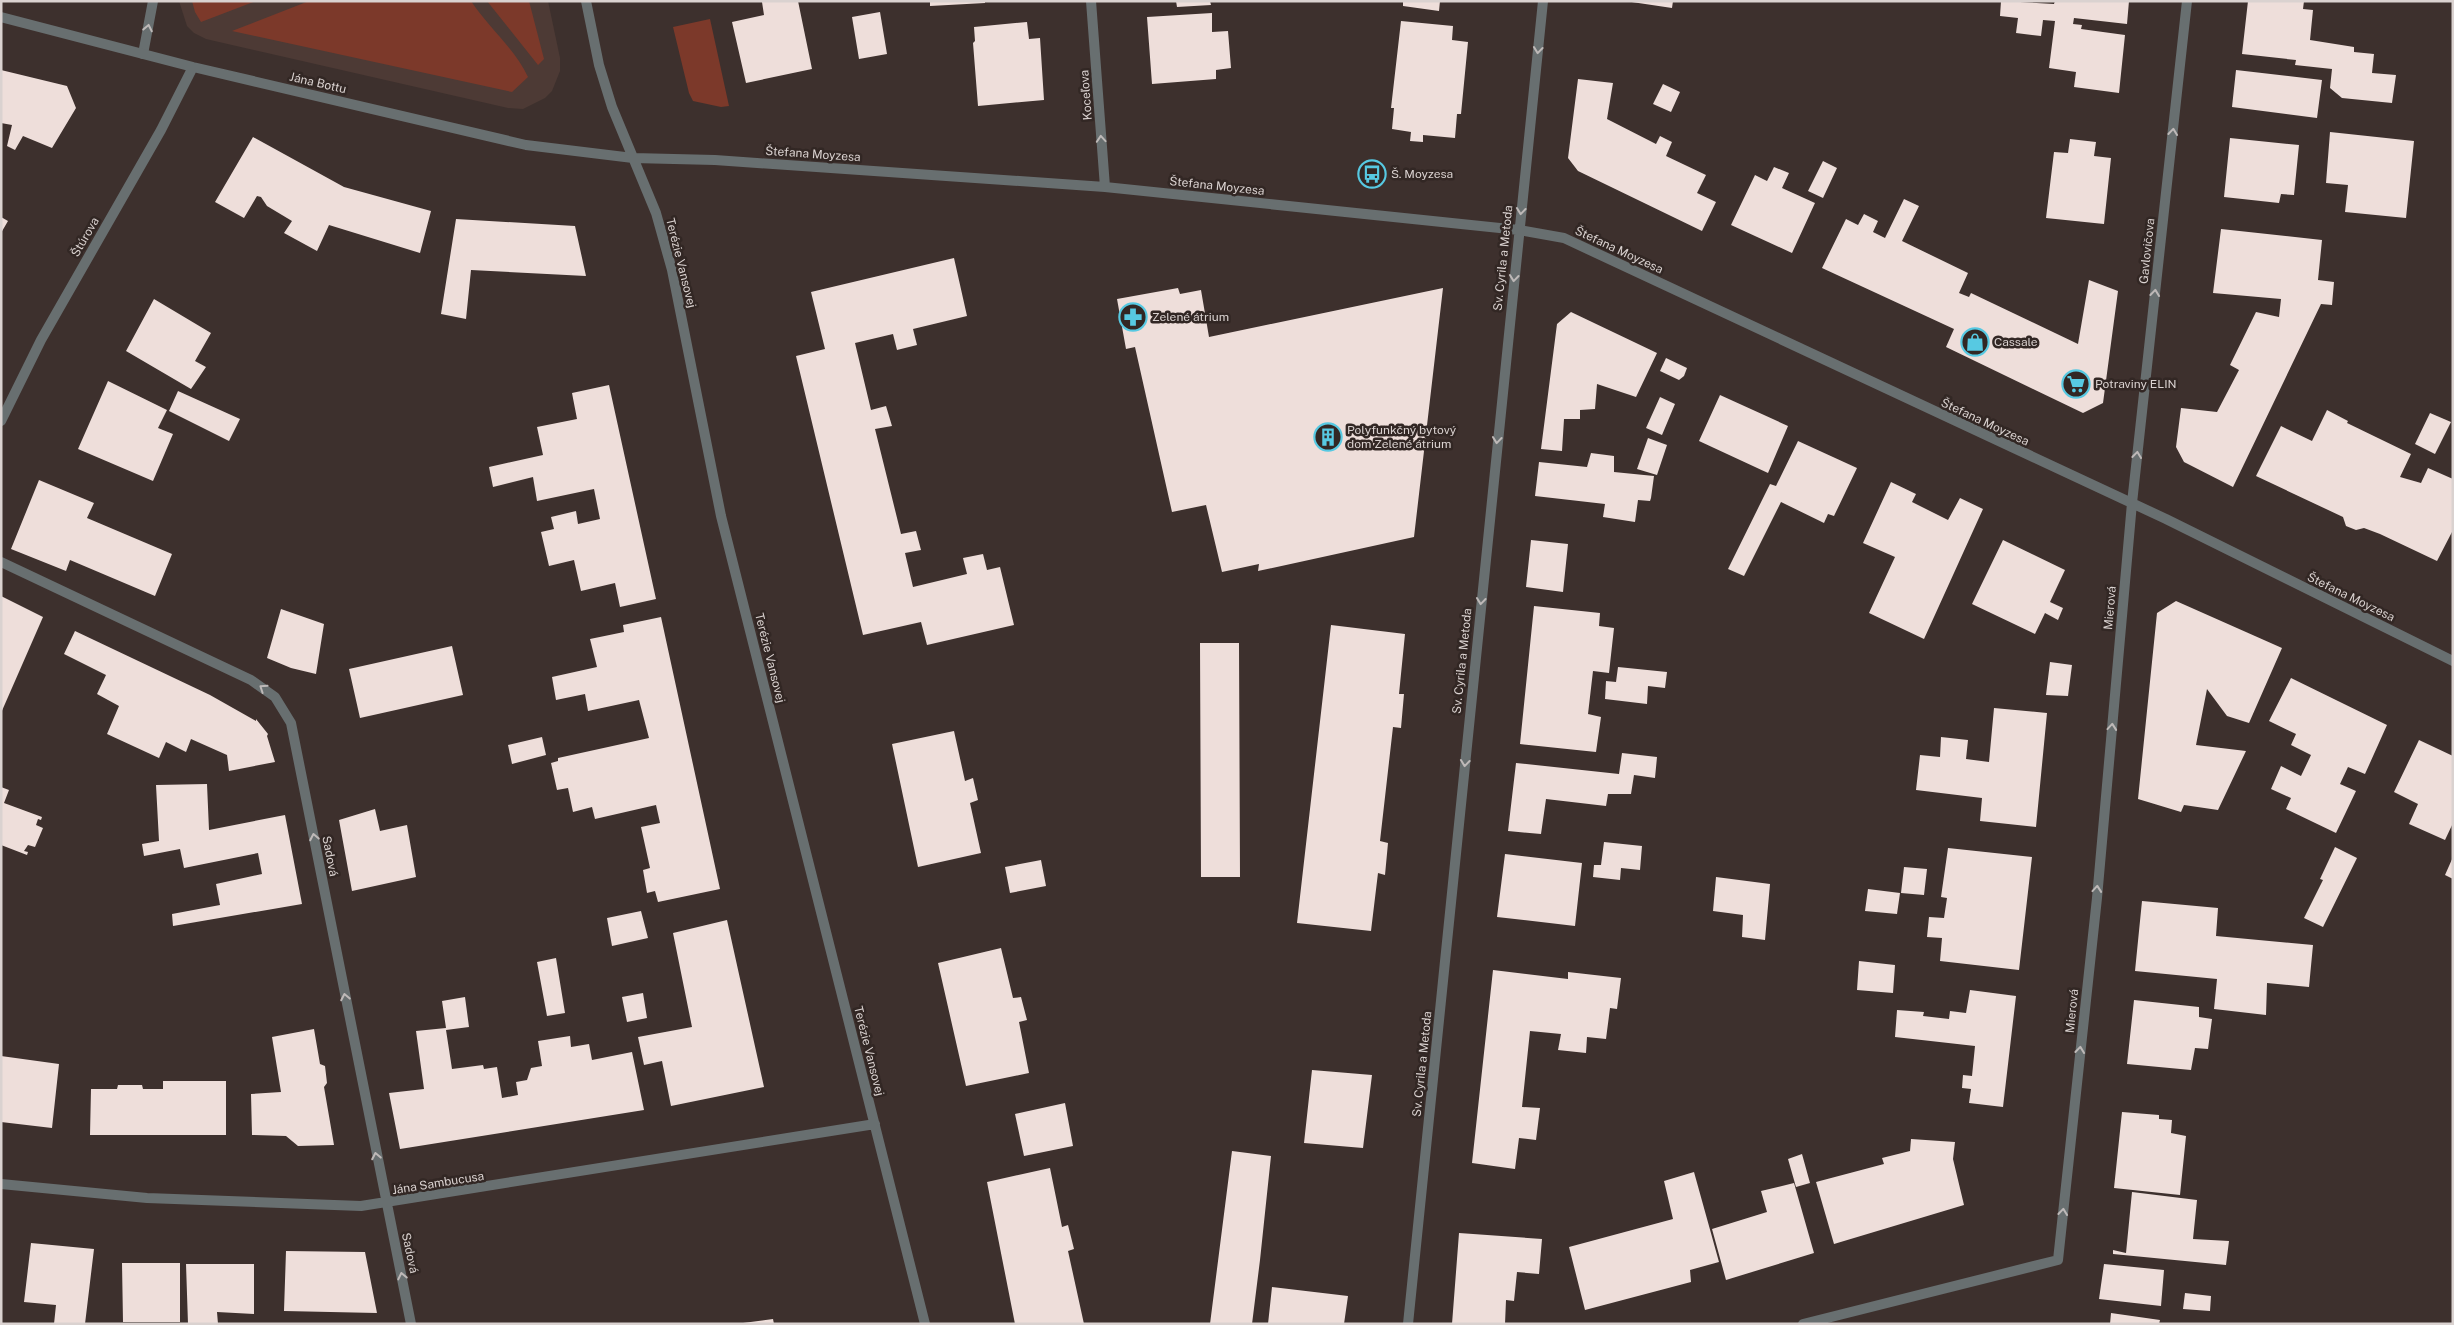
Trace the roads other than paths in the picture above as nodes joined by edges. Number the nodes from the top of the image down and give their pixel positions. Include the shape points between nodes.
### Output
1 (153, 1) edge
2 (586, 1) edge
3 (1091, 1) edge
4 (1543, 1) edge
5 (2187, 1) edge
6 (1, 17) edge
7 (143, 54) junction
8 (193, 66) junction
9 (633, 158) junction
10 (1105, 187) junction
11 (1519, 230) junction
12 (1, 421) edge
13 (2132, 503) junction
14 (1, 562) edge
15 (2453, 661) edge
16 (875, 1124) junction
17 (1, 1184) edge
18 (387, 1204) junction
19 (411, 1324) edge
20 (925, 1324) edge
21 (1408, 1324) edge
22 (1803, 1324) edge

7 -> 1 street
2 - 9 street, Terézie Vansovej via 599,65
10 -> 3 street, Koceľova
4 -> 11 street, Sv. Cyrila a Metoda
13 -> 5 street, Gavlovičova
6 - 7 street, Jána Bottu
7 - 8 street, Jána Bottu
8 - 9 street, Jána Bottu via 526,145
8 - 12 street, Štúrova via 161,130 41,340
9 - 10 street, Štefana Moyzesa via 715,160
9 - 16 street, Terézie Vansovej via 656,213 672,270 721,516
10 - 11 street, Štefana Moyzesa
11 - 13 street, Štefana Moyzesa via 1564,238
11 -> 21 street, Sv. Cyrila a Metoda
13 - 15 street, Štefana Moyzesa
22 -> 13 street, Mierová via 2058,1260 2096,898
18 -> 14 street, Sadová via 291,723 275,697 251,680
16 - 18 street, Jána Sambucusa
16 - 20 street, Terézie Vansovej
17 - 18 street, Jána Sambucusa via 147,1198 361,1206
19 -> 18 street, Sadová

